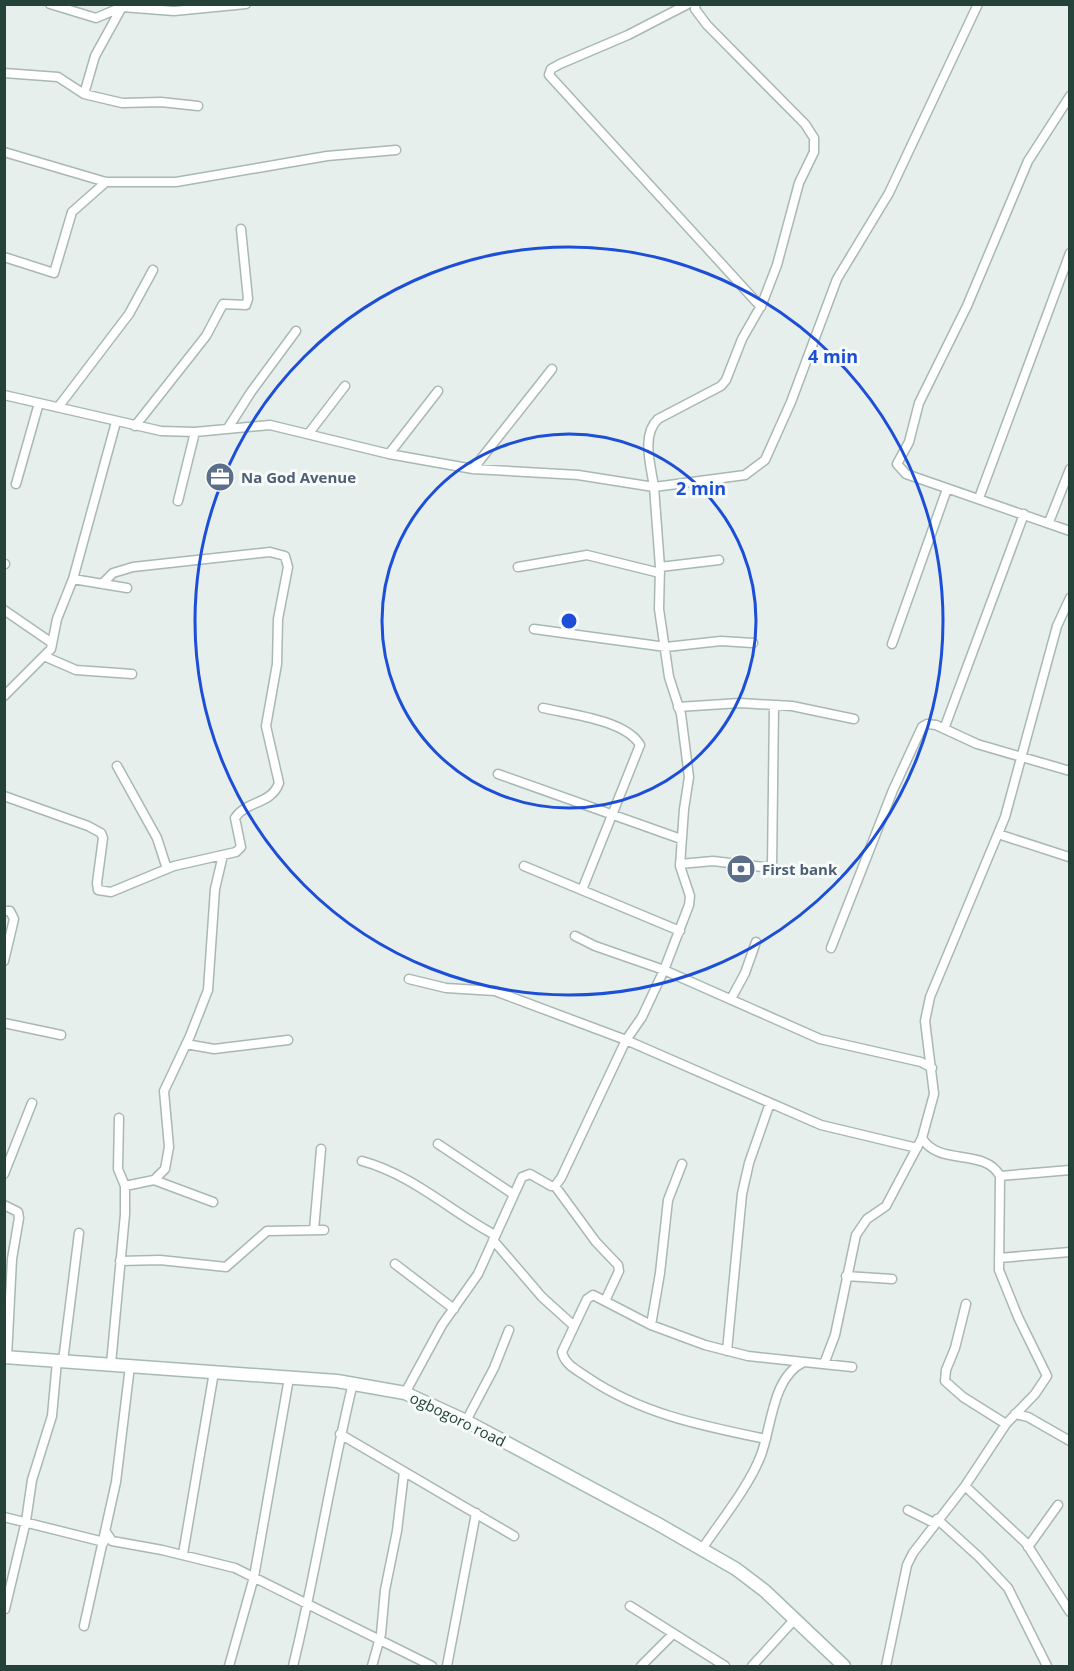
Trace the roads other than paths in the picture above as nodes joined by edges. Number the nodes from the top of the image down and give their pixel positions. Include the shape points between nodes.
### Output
1 (50, 4) edge
2 (246, 4) edge
3 (688, 4) edge
4 (696, 4) edge
5 (978, 4) edge
6 (123, 6) edge
7 (4, 73) edge
8 (84, 94) junction
9 (1070, 96) edge
10 (198, 106) dead end
11 (396, 150) dead end
12 (4, 152) edge
13 (106, 182) junction
14 (241, 229) dead end
15 (1070, 253) edge
16 (4, 257) edge
17 (153, 270) dead end
18 (761, 307) junction
19 (296, 331) dead end
20 (552, 369) dead end
21 (345, 386) dead end
22 (438, 391) dead end
23 (4, 395) edge
24 (39, 403) junction
25 (59, 406) junction
26 (116, 422) junction
27 (135, 426) junction
28 (228, 428) junction
29 (195, 432) junction
30 (309, 433) junction
31 (390, 454) junction
32 (473, 469) junction
33 (1070, 469) edge
34 (16, 484) dead end
35 (654, 487) junction
36 (947, 489) junction
37 (979, 498) junction
38 (178, 501) dead end
39 (1024, 514) junction
40 (1049, 522) junction
41 (1070, 531) edge
42 (718, 560) dead end
43 (518, 567) dead end
44 (660, 570) junction
45 (73, 579) junction
46 (102, 584) junction
47 (127, 588) dead end
48 (1070, 598) edge
49 (4, 610) edge
50 (534, 629) dead end
51 (52, 643) junction
52 (753, 643) dead end
53 (892, 644) dead end
54 (666, 647) junction
55 (46, 657) junction
56 (132, 674) dead end
57 (4, 696) edge
58 (774, 705) junction
59 (678, 707) junction
60 (543, 708) dead end
61 (854, 719) dead end
62 (944, 729) junction
63 (1023, 756) junction
64 (117, 766) dead end
65 (1070, 771) edge
66 (498, 774) dead end
67 (4, 796) edge
68 (613, 815) junction
69 (998, 834) junction
70 (681, 839) junction
71 (223, 855) junction
72 (1068, 857) edge
73 (680, 864) junction
74 (524, 866) dead end
75 (772, 867) junction
76 (167, 869) junction
77 (806, 872) dead end
78 (582, 890) junction
79 (4, 911) edge
80 (680, 931) junction
81 (574, 936) dead end
82 (756, 942) dead end
83 (831, 948) dead end
84 (4, 961) edge
85 (664, 970) junction
86 (409, 979) dead end
87 (731, 999) junction
88 (4, 1023) edge
89 (61, 1035) dead end
90 (288, 1040) dead end
91 (626, 1040) junction
92 (186, 1044) junction
93 (932, 1068) junction
94 (32, 1103) dead end
95 (770, 1103) junction
96 (119, 1118) dead end
97 (922, 1138) junction
98 (438, 1144) dead end
99 (917, 1148) junction
100 (321, 1149) dead end
101 (362, 1161) dead end
102 (682, 1164) dead end
103 (1070, 1170) edge
104 (4, 1174) edge
105 (1000, 1176) junction
106 (154, 1180) junction
107 (125, 1186) junction
108 (555, 1186) junction
109 (513, 1194) junction
110 (213, 1202) dead end
111 (4, 1205) edge
112 (314, 1230) junction
113 (324, 1230) dead end
114 (79, 1233) dead end
115 (494, 1238) junction
116 (1070, 1252) edge
117 (999, 1258) junction
118 (120, 1261) junction
119 (395, 1264) dead end
120 (846, 1276) junction
121 (892, 1279) dead end
122 (605, 1301) junction
123 (966, 1304) dead end
124 (454, 1309) junction
125 (651, 1325) junction
126 (574, 1326) junction
127 (509, 1330) dead end
128 (727, 1351) junction
129 (6, 1357) edge
130 (60, 1361) junction
131 (804, 1362) junction
132 (111, 1364) junction
133 (824, 1364) junction
134 (130, 1366) junction
135 (852, 1367) dead end
136 (214, 1372) junction
137 (290, 1378) junction
138 (353, 1383) junction
139 (405, 1394) junction
140 (1015, 1414) junction
141 (466, 1421) junction
142 (1006, 1424) junction
143 (340, 1434) junction
144 (766, 1439) junction
145 (1070, 1441) edge
146 (404, 1472) junction
147 (965, 1486) junction
148 (1058, 1505) dead end
149 (908, 1510) dead end
150 (476, 1514) junction
151 (4, 1517) edge
152 (26, 1521) junction
153 (936, 1521) junction
154 (514, 1536) dead end
155 (106, 1543) junction
156 (1029, 1547) junction
157 (702, 1549) junction
158 (183, 1554) junction
159 (254, 1577) junction
160 (308, 1604) junction
161 (630, 1606) dead end
162 (5, 1609) edge
163 (1070, 1612) edge
164 (794, 1620) junction
165 (84, 1626) dead end
166 (672, 1635) junction
167 (378, 1638) junction
168 (229, 1666) edge
169 (293, 1666) edge
170 (372, 1666) edge
171 (432, 1666) edge
172 (447, 1666) edge
173 (642, 1666) edge
174 (725, 1666) edge
175 (752, 1666) edge
176 (844, 1666) edge
177 (886, 1666) edge
178 (1047, 1666) edge

1 - 6 street via 96,18
2 - 6 street via 174,11
3 - 18 street via 560,64 549,75
4 - 18 street via 695,9 707,25 805,124 814,138 814,152 799,183
5 - 35 street via 889,193 837,279 765,460 745,475
6 - 8 street via 95,56
7 - 8 street via 58,77
8 - 10 street via 122,104 161,102
9 - 36 street via 1028,161 968,306 919,403 909,442 898,462 898,468 906,474
11 - 13 street via 316,157 176,182
12 - 13 street
13 - 16 street via 72,212 54,273
14 - 27 street via 246,305 223,304 206,336
15 - 37 street
17 - 25 street via 129,314
18 - 35 street via 722,386 651,426 648,441
19 - 28 street
20 - 32 street
21 - 30 street
22 - 31 street
23 - 24 street
24 - 25 street
24 - 34 street
25 - 26 street
26 - 27 street
26 - 45 street
27 - 29 street
28 - 29 street
28 - 30 street via 270,424
29 - 38 street
30 - 31 street
31 - 32 street
32 - 35 street via 578,475
33 - 40 street
35 - 44 street
36 - 37 street
36 - 53 street
37 - 39 street
39 - 40 street
39 - 62 street
40 - 41 street
42 - 44 street
43 - 44 street via 587,555
44 - 54 street via 659,609
45 - 46 street
45 - 51 street
46 - 47 street
46 - 71 street via 122,569 200,559 279,553 285,556 288,567 266,726 279,783 270,797 238,812 235,818 241,847
48 - 63 street via 1057,626
49 - 51 street
50 - 54 street
51 - 55 street
52 - 54 street
54 - 59 street
55 - 56 street via 76,670
55 - 57 street
58 - 59 street via 722,703
58 - 61 street
58 - 75 street
59 - 70 street via 690,777
60 - 68 street via 605,722 638,741 640,745
62 - 63 street via 977,744
62 - 83 street via 927,724 916,736
63 - 65 street
63 - 69 street
64 - 76 street via 157,838
66 - 68 street
67 - 76 street via 101,833 98,890 111,892
68 - 70 street
68 - 78 street
69 - 72 street
69 - 93 street via 930,997 925,1021
70 - 73 street
71 - 76 street
71 - 92 street via 215,889 208,990
73 - 75 street via 713,861
73 - 80 street via 690,905
74 - 78 street
75 - 77 street
78 - 80 street
79 - 84 street via 10,911 14,919
80 - 85 street
81 - 85 street
82 - 87 street
85 - 87 street
85 - 91 street via 642,1017
86 - 91 street via 446,988 495,991
87 - 93 street via 820,1039 921,1062
88 - 89 street
90 - 92 street via 214,1049
91 - 95 street
91 - 108 street
92 - 106 street via 164,1091 169,1147 165,1169
93 - 97 street via 934,1094
94 - 104 street
95 - 99 street via 832,1128
95 - 128 street via 742,1194
96 - 107 street via 118,1169
97 - 99 street
97 - 105 street via 934,1150 989,1164
98 - 109 street
99 - 120 street via 886,1206 861,1225
100 - 112 street
101 - 115 street via 416,1182
102 - 125 street via 668,1200
103 - 105 street
105 - 117 street
106 - 107 street
106 - 110 street
107 - 118 street
108 - 109 street via 530,1174 522,1177
108 - 122 street via 618,1265
109 - 115 street
111 - 129 street via 18,1212 19,1218 12,1259
112 - 113 street
112 - 118 street via 267,1231 226,1267 160,1260
114 - 130 street
115 - 124 street via 478,1274
115 - 126 street via 542,1297
116 - 117 street
117 - 140 street via 1005,1287 1047,1376
118 - 132 street
119 - 124 street
120 - 121 street
120 - 133 street via 835,1335
122 - 125 street
122 - 126 street via 589,1296
123 - 142 street via 945,1381
124 - 139 street via 425,1352
125 - 128 street
126 - 144 street via 562,1352 564,1358 608,1391 692,1424
127 - 141 street
128 - 131 street
129 - 130 street, ogbogoro road
130 - 132 street, ogbogoro road
130 - 152 street via 52,1416 33,1480
131 - 133 street
131 - 144 street via 791,1371 781,1389
132 - 134 street, ogbogoro road
133 - 135 street
134 - 136 street, ogbogoro road
134 - 155 street
136 - 137 street, ogbogoro road
136 - 158 street
137 - 138 street, ogbogoro road
137 - 159 street
138 - 139 street, ogbogoro road
138 - 143 street
139 - 141 street, ogbogoro road
140 - 142 street
140 - 145 street via 1028,1417
141 - 157 street, ogbogoro road
142 - 147 street
143 - 146 street
143 - 160 street
144 - 157 street via 760,1457
146 - 150 street
146 - 167 street
147 - 153 street
147 - 156 street
148 - 156 street
149 - 153 street
150 - 154 street
150 - 172 street
151 - 152 street
152 - 155 street
152 - 162 street
153 - 177 street via 907,1565
153 - 178 street via 1008,1588
155 - 158 street
155 - 165 street
156 - 163 street
157 - 164 street, ogbogoro road via 758,1586
158 - 159 street
159 - 160 street
159 - 168 street
160 - 167 street
160 - 169 street
161 - 166 street
164 - 175 street
164 - 176 street, ogbogoro road
166 - 173 street
166 - 174 street
167 - 170 street
167 - 171 street

